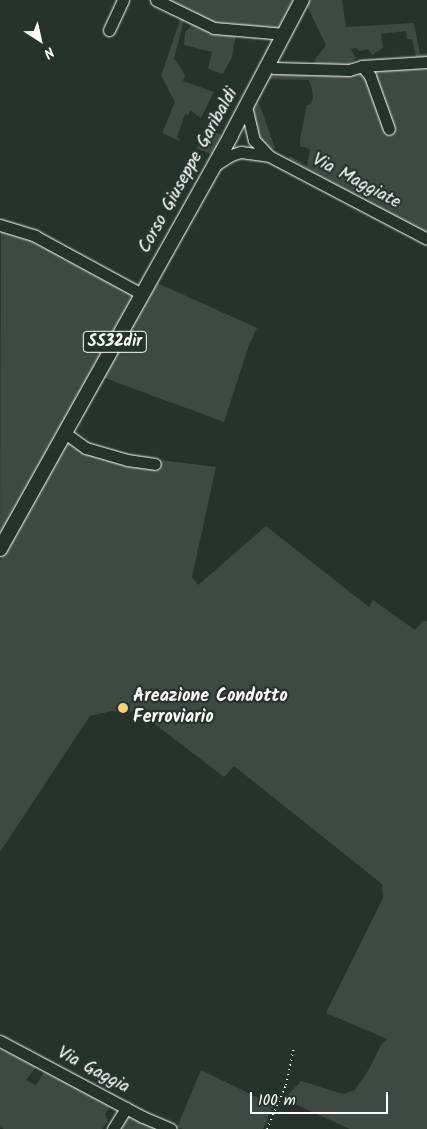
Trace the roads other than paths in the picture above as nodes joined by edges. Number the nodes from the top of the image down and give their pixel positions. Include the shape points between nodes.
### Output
1 (123, 0) edge
2 (156, 0) edge
3 (302, 0) edge
4 (109, 30) dead end
5 (285, 34) junction
6 (427, 62) edge
7 (268, 66) junction
8 (362, 66) junction
9 (246, 106) junction
10 (389, 129) dead end
11 (231, 135) junction
12 (254, 140) junction
13 (245, 152) junction
14 (269, 156) junction
15 (213, 167) junction
16 (0, 225) edge
17 (427, 240) edge
18 (142, 294) junction
19 (64, 433) junction
20 (155, 464) dead end
21 (0, 549) edge
22 (0, 1041) edge
23 (126, 1108) junction
24 (113, 1129) edge
25 (171, 1129) edge

1 - 4 street
2 - 5 street via 214,28
3 - 5 main road, Corso Giuseppe Garibaldi / SS32dir
5 - 7 main road, Corso Giuseppe Garibaldi / SS32dir
6 - 8 street
7 - 8 street via 349,70
7 - 9 main road, Corso Giuseppe Garibaldi / SS32dir
8 - 10 street via 370,76
9 - 11 main road, Corso Giuseppe Garibaldi / SS32dir
9 - 12 street, Via Maggiate
11 - 12 street
11 - 13 street
11 - 15 main road, Corso Giuseppe Garibaldi / SS32dir
12 - 14 street, Via Maggiate
13 - 14 street, Via Maggiate
13 - 15 street via 231,155
14 - 17 street, Via Maggiate
15 - 18 main road, Corso Giuseppe Garibaldi / SS32dir
16 - 18 street via 35,236
18 - 19 main road, Corso Giuseppe Garibaldi / SS32dir
19 - 20 street via 86,448
19 - 21 main road, Corso Giuseppe Garibaldi / SS32dir
22 - 23 street, Via Gaggia
23 - 24 street
23 - 25 street, Via Gaggia

